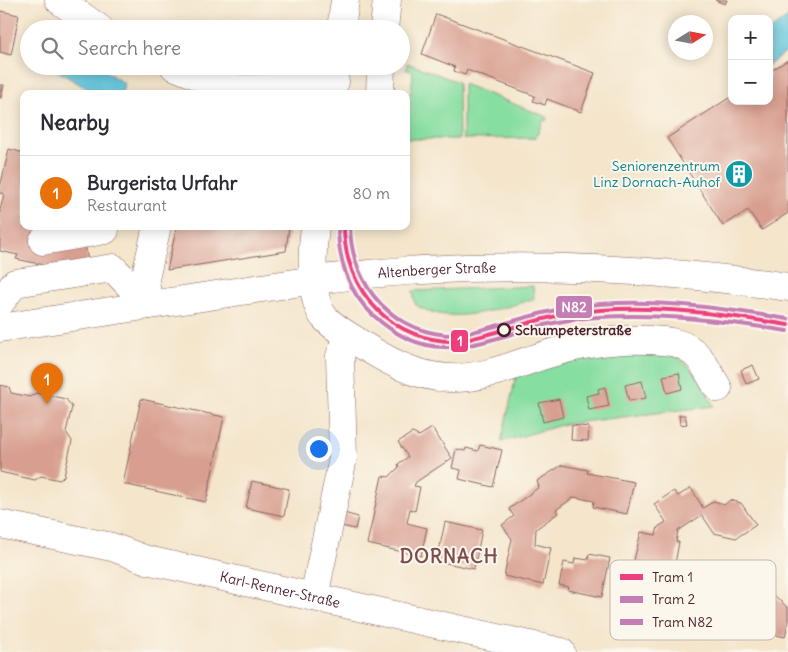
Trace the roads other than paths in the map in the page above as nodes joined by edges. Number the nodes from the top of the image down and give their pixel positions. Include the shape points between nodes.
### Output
1 (59, 0) edge
2 (345, 0) edge
3 (386, 0) edge
4 (87, 20) edge
5 (342, 20) edge
6 (385, 20) edge
7 (381, 75) edge
8 (185, 78) edge
9 (335, 81) edge
10 (380, 90) edge
11 (84, 230) edge
12 (105, 230) edge
13 (156, 230) edge
14 (315, 230) edge
15 (43, 234) edge
16 (113, 268) junction
17 (43, 278) junction
18 (314, 280) junction
19 (788, 286) edge
20 (148, 305) junction
21 (0, 321) edge
22 (355, 340) junction
23 (718, 388) dead end
24 (0, 524) edge
25 (314, 597) junction
26 (562, 652) edge

1 - 4 street
2 - 5 street
3 - 6 street
7 - 10 street
8 - 9 street via 242,89 308,80
11 - 15 street
12 - 16 street
13 - 20 street via 145,279
14 - 18 street
15 - 17 street
16 - 17 street
16 - 20 street
17 - 21 street via 15,283
18 - 19 street, Altenberger Straße via 400,271 525,268 681,274
18 - 20 street, Altenberger Straße
18 - 22 street via 321,313
20 - 21 street, Altenberger Straße
22 - 23 street via 414,371 450,378 498,371 595,342 666,341 681,344 694,352
22 - 25 street via 348,342 340,356 343,458
24 - 25 street, Karl-Renner-Straße via 112,547 147,560
25 - 26 street, Karl-Renner-Straße

